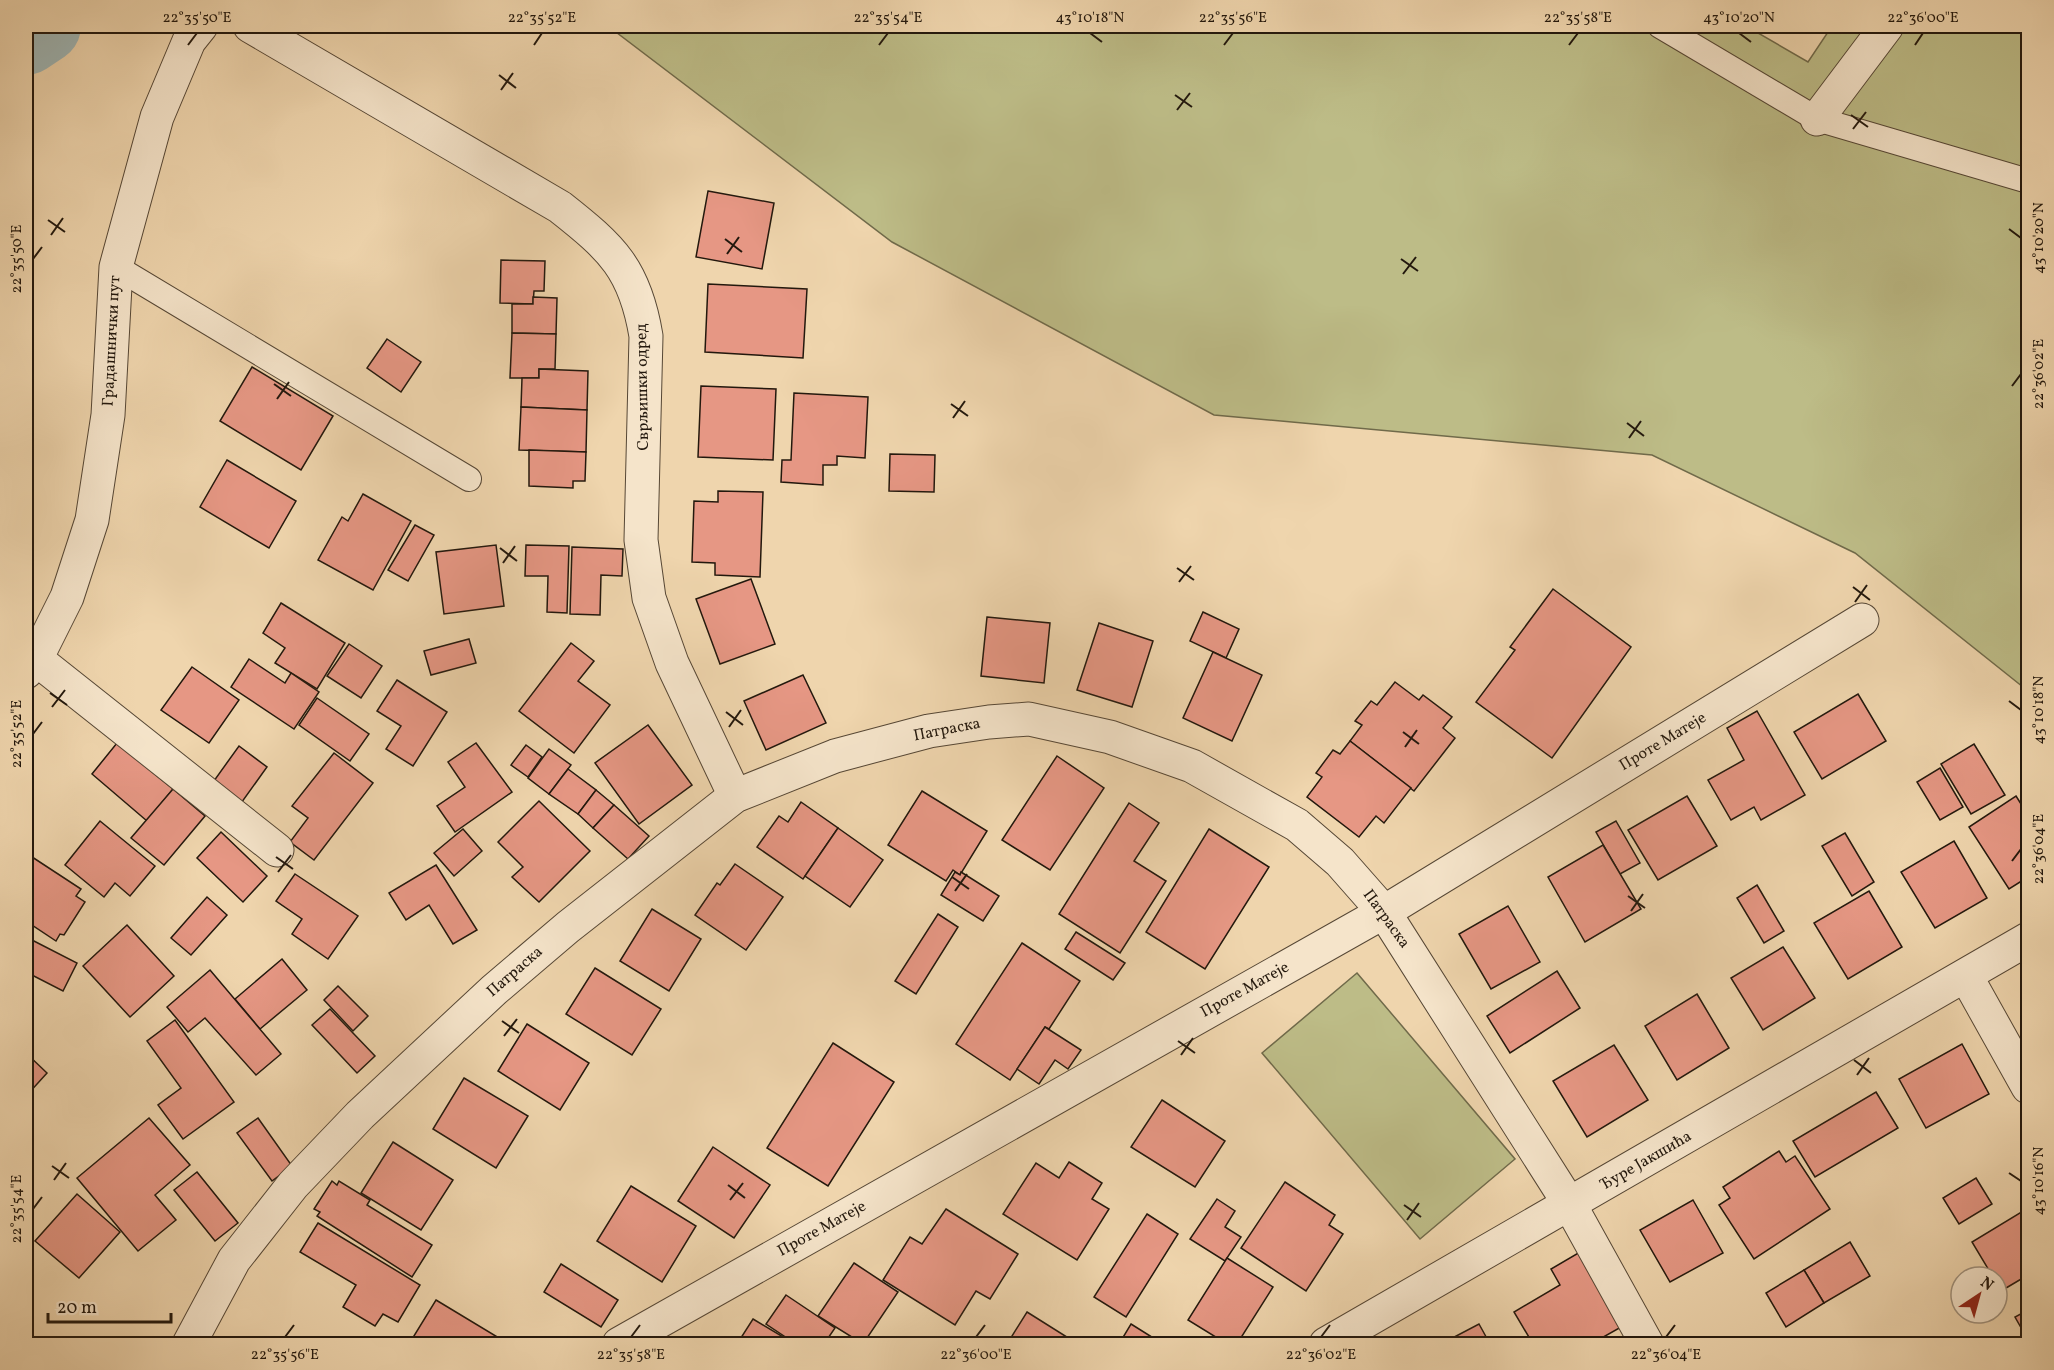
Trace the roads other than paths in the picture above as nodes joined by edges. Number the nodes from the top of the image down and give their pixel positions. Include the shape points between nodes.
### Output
1 (201, 26) edge
2 (250, 26) edge
3 (1660, 26) edge
4 (1887, 26) edge
5 (1817, 119) junction
6 (2028, 181) edge
7 (116, 267) junction
8 (469, 478) dead end
9 (1862, 620) dead end
10 (31, 665) edge
11 (735, 796) junction
12 (277, 850) dead end
13 (1384, 912) junction
14 (2028, 939) edge
15 (1966, 976) junction
16 (2028, 1087) edge
17 (1570, 1205) junction
18 (189, 1344) edge
19 (619, 1344) edge
20 (1326, 1344) edge
21 (1647, 1344) edge

1 - 7 street, Градашнички пут via 189,41 157,117
2 - 11 street, Сврљишки одред via 560,207 595,235 631,280 646,336 641,540 649,598 672,663
3 - 5 lane
4 - 5 street
5 - 6 lane
7 - 8 lane
7 - 10 street, Градашнички пут via 108,415 92,519 67,597
9 - 13 street, Проте Матеје
10 - 12 street, Градашнички пут
11 - 13 street, Патраска via 835,756 877,745 939,729 1029,719 1110,736 1192,766 1248,795 1297,825 1340,862
11 - 18 street, Патраска via 502,983 360,1115 293,1185 234,1260
13 - 17 street, Патраска
13 - 19 street, Проте Матеје
14 - 15 street, Ђуре Јакшића
15 - 16 street
15 - 17 street, Ђуре Јакшића
17 - 20 street, Ђуре Јакшића
17 - 21 street, Патраска

